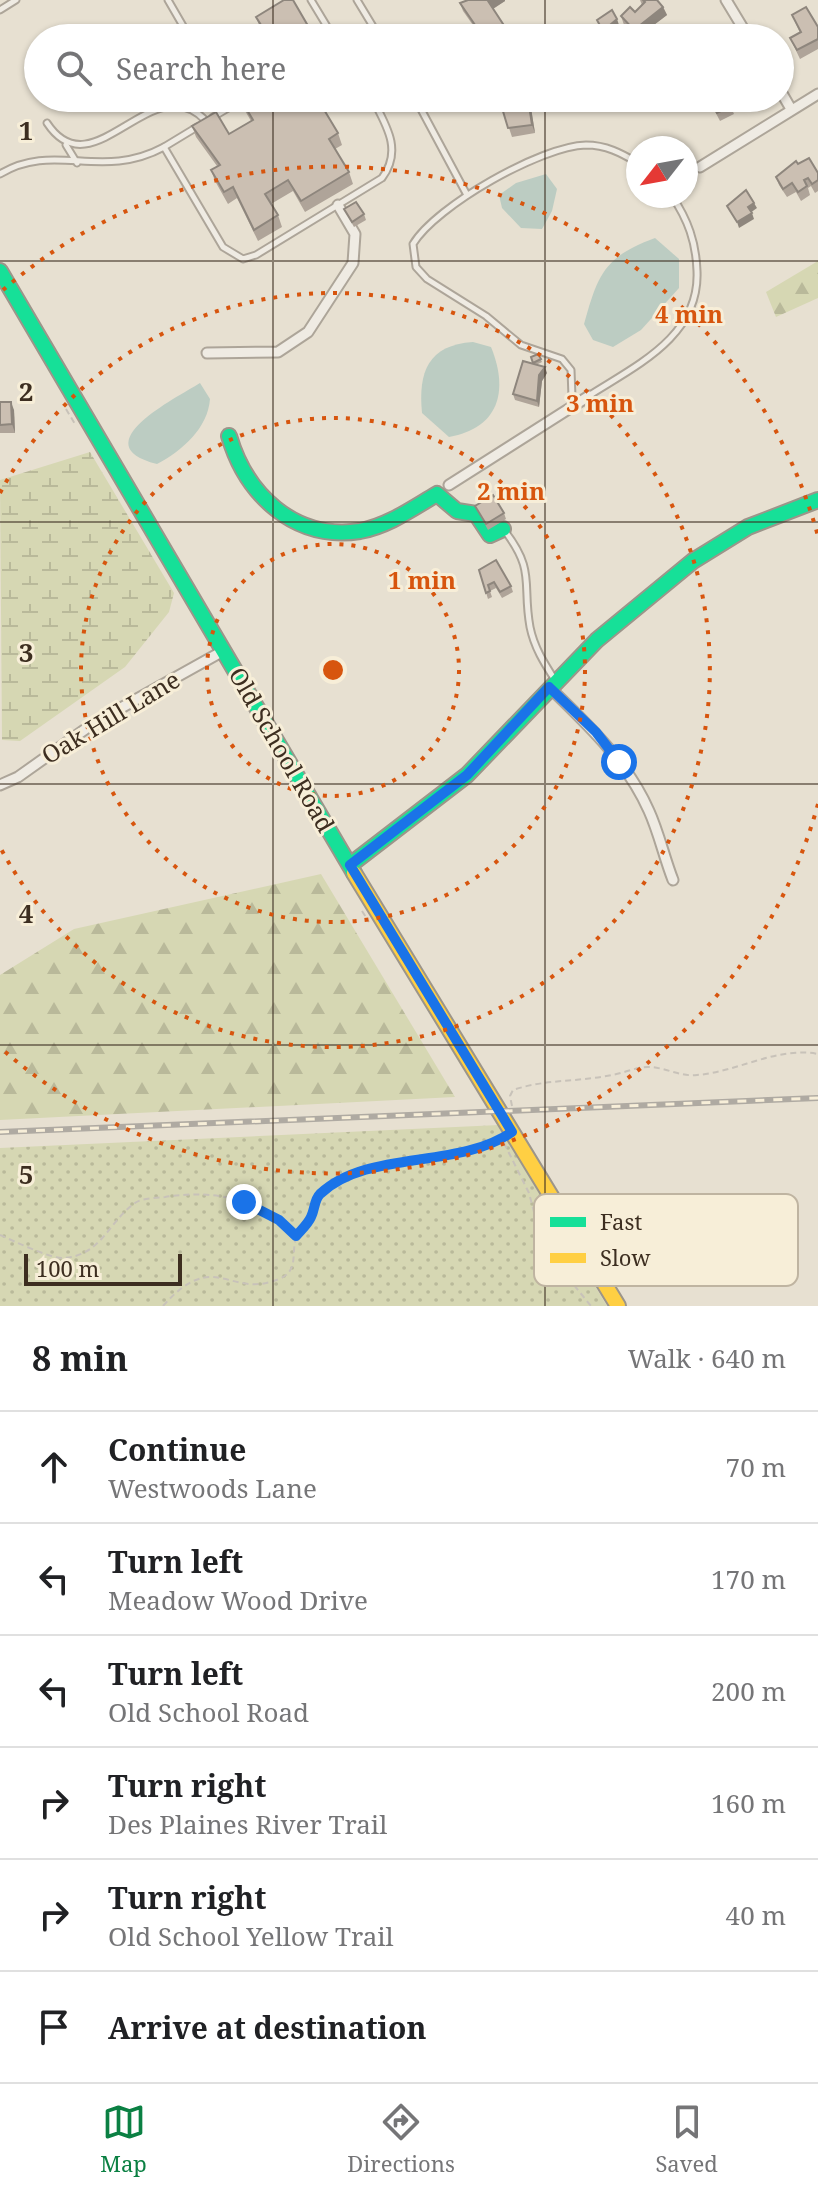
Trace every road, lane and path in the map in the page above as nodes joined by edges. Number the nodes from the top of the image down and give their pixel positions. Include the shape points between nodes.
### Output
1 (16, 0) edge
2 (168, 0) edge
3 (311, 0) edge
4 (357, 0) edge
5 (726, 0) edge
6 (0, 10) edge
7 (182, 24) edge
8 (326, 24) edge
9 (372, 24) edge
10 (741, 24) edge
11 (818, 94) edge
12 (794, 107) edge
13 (153, 112) edge
14 (195, 112) edge
15 (221, 112) edge
16 (379, 112) edge
17 (424, 112) edge
18 (786, 112) edge
19 (206, 121) junction
20 (47, 123) dead end
21 (65, 144) junction
22 (164, 147) junction
23 (626, 156) edge
24 (77, 163) junction
25 (700, 167) dead end
26 (0, 174) edge
27 (467, 195) junction
28 (338, 205) junction
29 (681, 208) edge
30 (0, 271) edge
31 (207, 353) dead end
32 (589, 396) junction
33 (229, 436) dead end
34 (449, 485) dead end
35 (818, 500) edge
36 (503, 529) joint
37 (223, 651) junction
38 (552, 684) junction
39 (0, 785) edge
40 (350, 865) junction
41 (673, 880) dead end
42 (818, 1054) edge
43 (514, 1110) dead end
44 (507, 1135) junction
45 (545, 1194) edge
46 (534, 1212) edge
47 (0, 1235) edge
48 (296, 1236) junction
49 (575, 1286) edge
50 (605, 1286) edge
51 (163, 1306) edge
52 (591, 1306) edge
53 (618, 1306) edge

1 - 6 lane
2 - 7 lane
3 - 8 lane
4 - 9 lane
5 - 10 street
11 - 12 street
13 - 21 lane via 104,138
14 - 19 lane
15 - 19 lane
16 - 28 lane via 394,152 392,165 382,178
17 - 27 lane
18 - 25 street
19 - 22 lane
20 - 21 lane
21 - 24 lane
22 - 24 lane via 113,164
22 - 28 lane via 223,247 243,259
23 - 27 lane via 587,145 550,150
24 - 26 lane via 44,158
27 - 32 lane via 420,232 413,244 416,267 521,345 562,359 571,370 572,397
28 - 31 street via 355,234 353,263 308,332 278,352
29 - 32 lane via 697,251 698,286 688,316 654,355
30 - 37 street, Old School Road
32 - 34 street
33 - 36 street via 237,464 254,492 273,510 314,529 360,531 437,494 457,511 476,514 490,535
35 - 38 street via 748,527 693,561
36 - 38 lane via 524,562 530,627
37 - 39 street, Oak Hill Lane via 84,729
37 - 40 street, Old School Road
38 - 40 street via 467,775
38 - 41 street via 636,787
40 - 44 street, Old School Road
42 - 43 path via 781,1054 701,1075 645,1067 518,1088 510,1096
44 - 45 street, Old School Road
44 - 46 path
44 - 48 path via 453,1156 366,1171 336,1182 317,1197 311,1220
47 - 48 path via 63,1259 98,1246 137,1201 199,1192 244,1202 279,1220
48 - 51 path via 293,1266 286,1276 263,1284 203,1276
49 - 52 path
50 - 53 street, Old School Road

